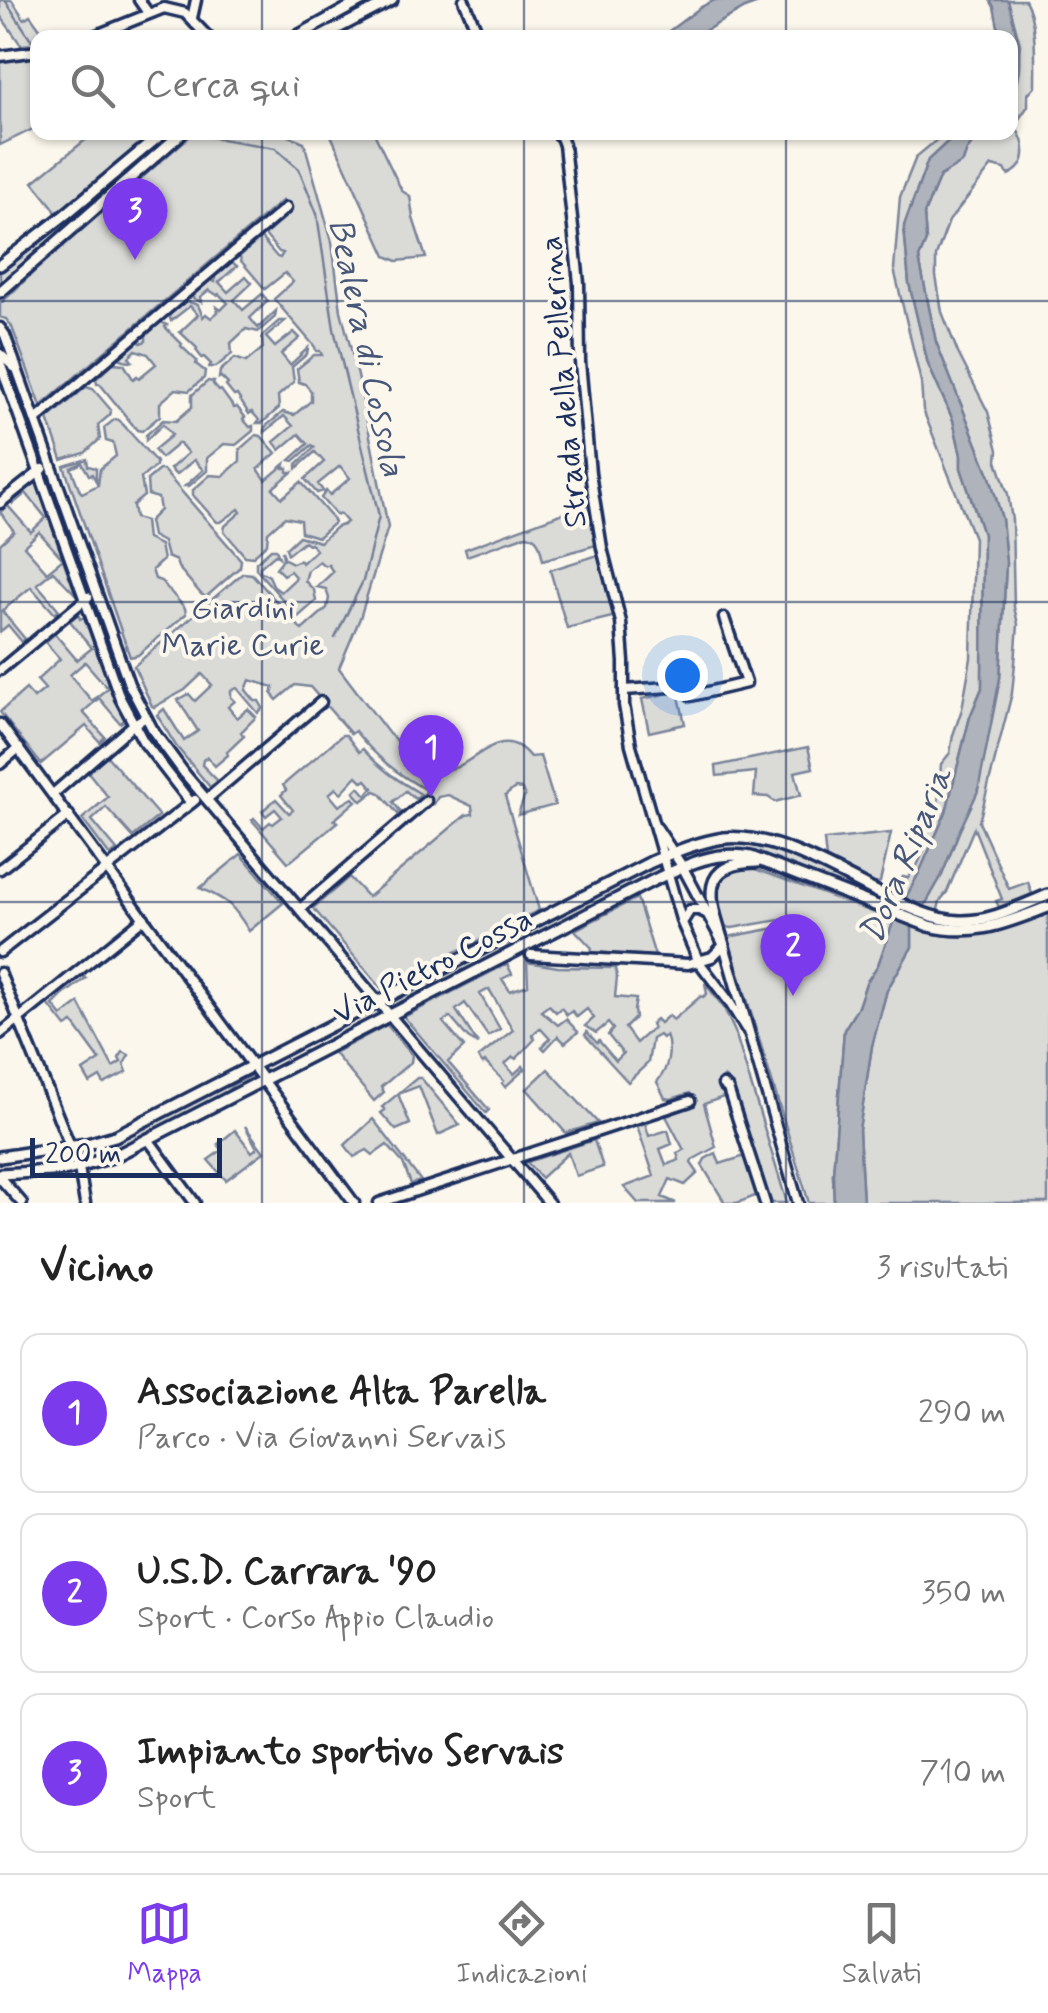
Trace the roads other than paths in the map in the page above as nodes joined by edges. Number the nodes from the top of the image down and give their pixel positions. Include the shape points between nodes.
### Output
1 (140, 0) edge
2 (196, 0) edge
3 (363, 0) edge
4 (392, 0) edge
5 (464, 0) edge
6 (148, 14) junction
7 (192, 18) junction
8 (109, 30) edge
9 (202, 30) edge
10 (309, 30) edge
11 (334, 30) edge
12 (477, 30) edge
13 (30, 52) edge
14 (0, 56) edge
15 (154, 140) edge
16 (174, 140) edge
17 (562, 140) edge
18 (286, 208) dead end
19 (0, 265) edge
20 (0, 292) edge
21 (3, 331) edge
22 (0, 352) edge
23 (1, 366) edge
24 (18, 370) junction
25 (36, 420) junction
26 (52, 466) junction
27 (38, 471) junction
28 (0, 504) edge
29 (97, 594) junction
30 (84, 599) junction
31 (724, 618) dead end
32 (0, 670) edge
33 (624, 690) junction
34 (321, 702) dead end
35 (146, 717) junction
36 (0, 724) edge
37 (134, 724) junction
38 (20, 748) junction
39 (0, 764) edge
40 (53, 794) junction
41 (205, 797) junction
42 (426, 801) dead end
43 (192, 803) junction
44 (69, 816) junction
45 (655, 824) junction
46 (674, 853) junction
47 (662, 858) junction
48 (766, 861) junction
49 (682, 866) junction
50 (108, 868) junction
51 (0, 869) edge
52 (667, 874) junction
53 (1048, 896) edge
54 (891, 905) junction
55 (1048, 907) edge
56 (300, 909) junction
57 (706, 913) junction
58 (144, 918) junction
59 (682, 923) junction
60 (940, 923) junction
61 (724, 945) junction
62 (0, 952) edge
63 (530, 955) dead end
64 (699, 962) junction
65 (0, 972) edge
66 (378, 1001) junction
67 (390, 1015) junction
68 (19, 1019) junction
69 (746, 1029) junction
70 (0, 1034) edge
71 (253, 1065) junction
72 (263, 1078) junction
73 (723, 1085) dead end
74 (690, 1101) dead end
75 (148, 1138) junction
76 (70, 1147) junction
77 (0, 1157) edge
78 (512, 1159) junction
79 (79, 1168) junction
80 (0, 1176) edge
81 (193, 1201) edge
82 (22, 1203) edge
83 (85, 1203) edge
84 (179, 1203) edge
85 (354, 1203) edge
86 (379, 1203) edge
87 (549, 1203) edge
88 (765, 1203) edge
89 (798, 1203) edge

1 - 6 street
2 - 7 street
3 - 10 main road
4 - 11 main road
5 - 12 street
6 - 7 street via 164,8
6 - 8 street
7 - 9 street
13 - 14 street
15 - 19 main road
16 - 20 main road
17 - 33 street, Strada della Pellerina via 590,472 621,622
18 - 25 street
21 - 22 street
21 - 24 street
22 - 24 street
23 - 27 street
24 - 25 street
25 - 26 street
26 - 27 street
26 - 29 street
27 - 28 street
27 - 30 street
29 - 30 street
29 - 35 street
30 - 32 street
30 - 37 street
31 - 33 street via 746,683 691,696 685,686
33 - 45 street, Strada della Pellerina via 631,745
34 - 41 street
35 - 37 street
35 - 41 street
36 - 38 street
37 - 40 street
37 - 43 street
38 - 39 street
38 - 40 street
40 - 44 street
41 - 43 street
41 - 56 street
42 - 56 street
43 - 50 street
44 - 50 street
44 - 51 street
45 - 46 street, Strada della Pellerina
45 - 47 street, Strada della Pellerina
46 - 47 main road, Via Pietro Cossa
46 - 49 street, Strada della Pellerina
46 - 54 main road, Via Pietro Cossa via 723,838 754,840 798,854
47 - 52 street, Strada della Pellerina
47 - 66 main road, Via Pietro Cossa
48 - 49 main road, Via Pietro Cossa via 728,854
48 - 54 main road, Via Pietro Cossa
48 - 61 main road via 738,862 715,878 711,898
49 - 52 main road, Via Pietro Cossa
49 - 57 street, Strada della Pellerina
50 - 58 street
50 - 62 street
52 - 59 street, Strada della Pellerina
52 - 67 main road, Via Pietro Cossa
53 - 60 main road via 990,917
54 - 60 main road
55 - 60 main road via 976,930
56 - 66 street
57 - 59 street via 690,910
57 - 61 street, Strada della Pellerina
58 - 68 street
58 - 71 street
59 - 64 street, Strada della Pellerina
61 - 64 street
61 - 69 street, Strada della Pellerina
63 - 64 street
64 - 69 street, Strada della Pellerina
65 - 68 street
66 - 67 street
66 - 71 main road, Via Pietro Cossa
67 - 72 main road, Via Pietro Cossa
67 - 78 street
68 - 70 street
68 - 76 street
69 - 89 street
71 - 72 street
71 - 76 main road, Via Pietro Cossa via 116,1136
72 - 75 main road, Via Pietro Cossa
72 - 85 street
73 - 88 street
74 - 78 street
75 - 79 main road, Via Pietro Cossa
75 - 81 street
76 - 77 main road, Via Pietro Cossa
76 - 79 street
78 - 86 street
78 - 87 street
79 - 80 main road, Via Pietro Cossa
79 - 83 street
80 - 82 street
81 - 84 street

